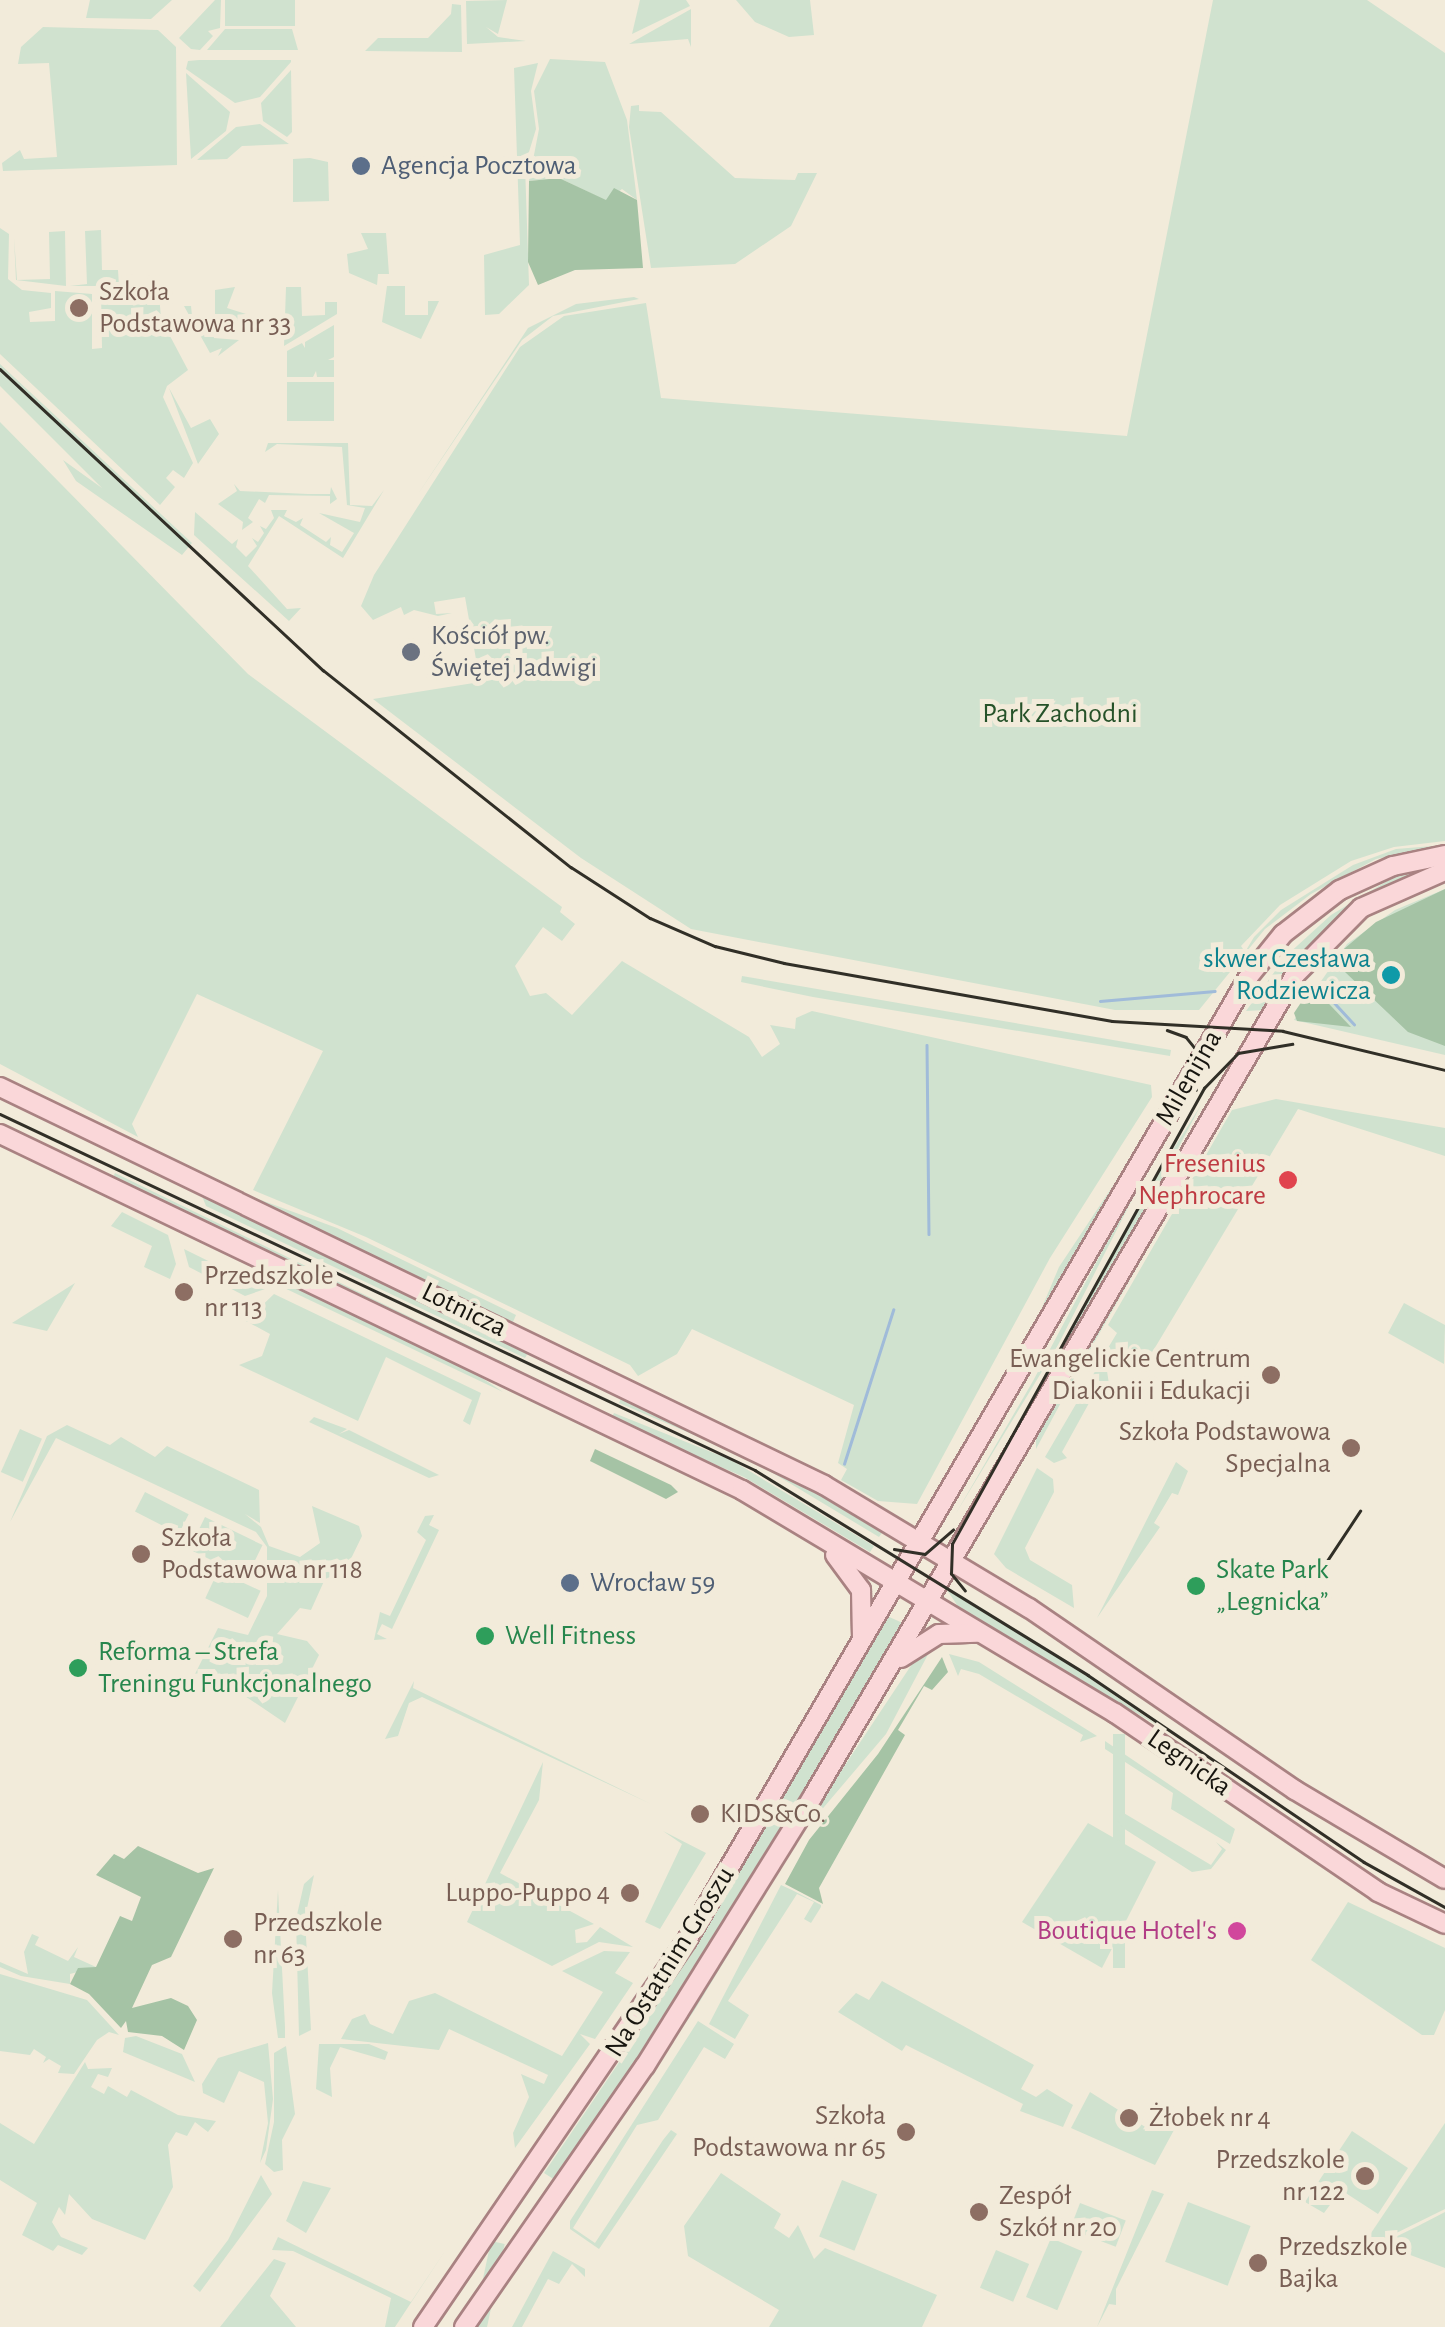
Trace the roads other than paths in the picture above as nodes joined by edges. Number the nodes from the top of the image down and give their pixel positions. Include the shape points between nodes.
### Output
1 (1445, 854) edge
2 (1445, 872) edge
3 (0, 1088) edge
4 (0, 1134) edge
5 (821, 1539) junction
6 (923, 1543) junction
7 (955, 1562) junction
8 (898, 1584) junction
9 (931, 1603) junction
10 (985, 1634) junction
11 (862, 1644) junction
12 (890, 1669) junction
13 (1445, 1879) edge
14 (1445, 1924) edge
15 (423, 2327) edge
16 (464, 2327) edge

1 - 6 main road, Milenijna via 1393,866 1340,890 1261,959
2 - 7 main road, Milenijna via 1361,908 1295,974
3 - 6 main road, Lotnicza via 784,1464
4 - 5 main road, Lotnicza via 710,1474
5 - 8 main road, Lotnicza
5 - 11 main road via 861,1590
6 - 7 main road, Lotnicza
6 - 8 main road, Milenijna
7 - 9 main road, Milenijna
7 - 13 main road, Legnicka via 1296,1790
8 - 9 main road, Lotnicza
8 - 11 main road, Na Ostatnim Groszu
9 - 10 main road, Legnicka
9 - 12 main road, Na Ostatnim Groszu
10 - 12 main road via 939,1634
10 - 14 main road, Legnicka via 1140,1729 1378,1892
11 - 15 main road, Na Ostatnim Groszu via 616,2050
12 - 16 main road, Na Ostatnim Groszu via 644,2066

